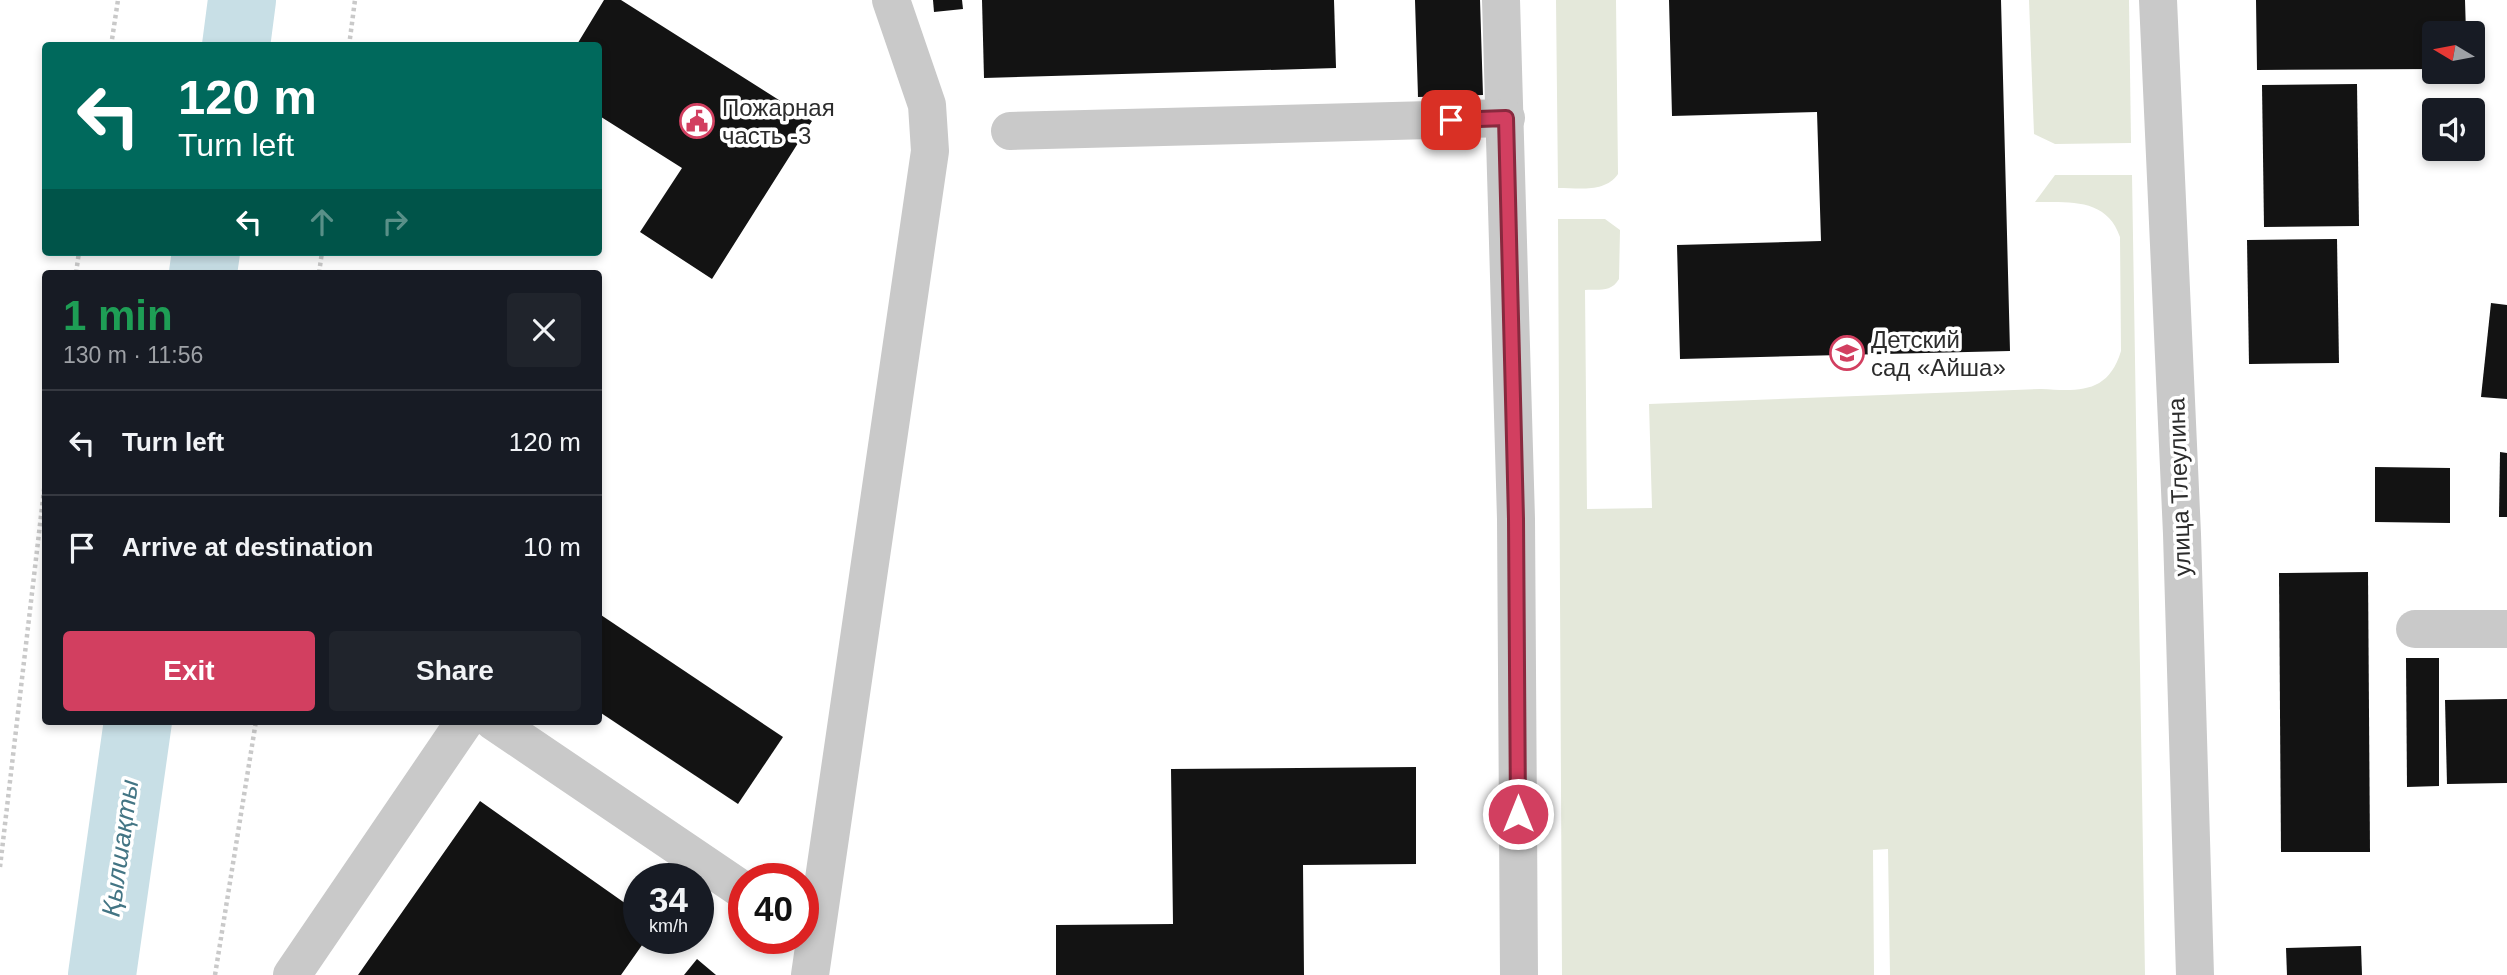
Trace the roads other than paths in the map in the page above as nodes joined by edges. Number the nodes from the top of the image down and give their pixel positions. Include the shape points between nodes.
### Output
1 (891, 0) edge
2 (1501, 0) edge
3 (2158, 0) edge
4 (1506, 118) junction
5 (1010, 131) dead end
6 (2415, 629) dead end
7 (2507, 629) edge
8 (462, 725) edge
9 (499, 725) edge
10 (728, 880) edge
11 (819, 883) edge
12 (292, 975) edge
13 (1519, 975) edge
14 (2195, 975) edge

1 - 11 street via 926,105 930,151
2 - 4 street
3 - 14 street, улица Тлеулина via 2182,534
4 - 5 street
4 - 13 street via 1516,519
6 - 7 street
8 - 12 street
9 - 10 street

